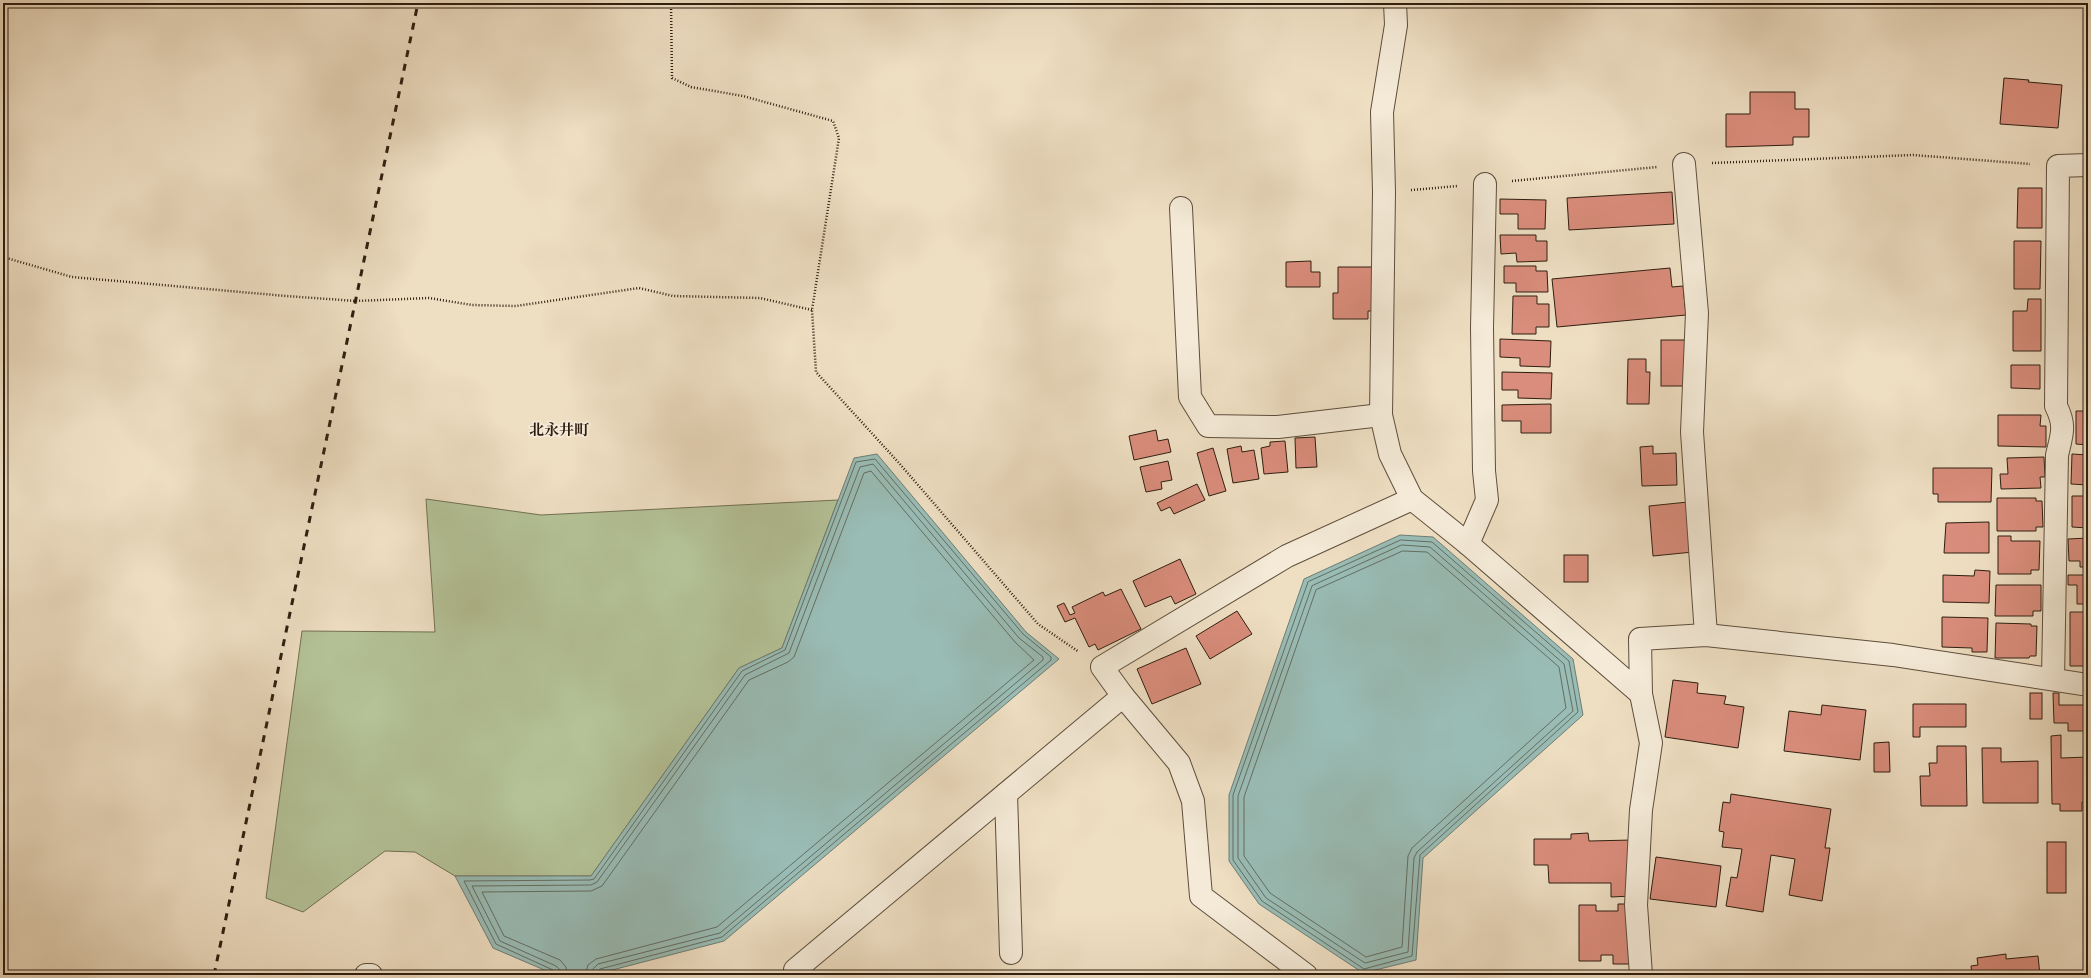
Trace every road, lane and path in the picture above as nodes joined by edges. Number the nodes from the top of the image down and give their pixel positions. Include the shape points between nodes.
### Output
1 (671, 3) edge
2 (1395, 3) edge
3 (1684, 164) junction
4 (2088, 165) edge
5 (2058, 166) junction
6 (1485, 184) junction
7 (1384, 192) junction
8 (1180, 208) dead end
9 (3, 257) edge
10 (812, 310) junction
11 (1381, 415) junction
12 (1412, 499) junction
13 (1468, 544) junction
14 (1706, 635) junction
15 (1102, 667) junction
16 (2053, 678) junction
17 (2088, 685) edge
18 (1641, 694) junction
19 (1123, 696) junction
20 (1006, 794) junction
21 (1011, 953) dead end
22 (795, 970) dead end
23 (366, 975) edge
24 (371, 975) edge
25 (1306, 975) edge
26 (1641, 975) edge

1 - 10 path via 672,78 691,87 744,96 833,121 838,138
2 - 7 street via 1396,25 1382,112
3 - 5 path via 1913,155
3 - 6 path
3 - 14 street via 1697,313 1692,432
4 - 5 street
5 - 16 street via 2056,406 2063,419 2063,433 2057,455
6 - 7 path
6 - 13 street via 1482,328 1484,470 1487,500
7 - 11 street
8 - 11 street via 1190,397 1208,426 1278,427
9 - 10 path via 72,277 356,301 429,298 472,305 516,306 639,288 673,296 760,298
10 - 15 path via 816,372 899,463 1038,624
11 - 12 street via 1390,454
12 - 13 street
12 - 15 street via 1287,556
13 - 18 street
14 - 16 street via 1893,655
14 - 18 street via 1640,639
15 - 19 street
16 - 17 street
18 - 26 street via 1651,743 1641,810 1636,905
19 - 20 street
19 - 25 street via 1179,763 1193,801 1201,896
20 - 21 street
20 - 22 street
23 - 24 street

